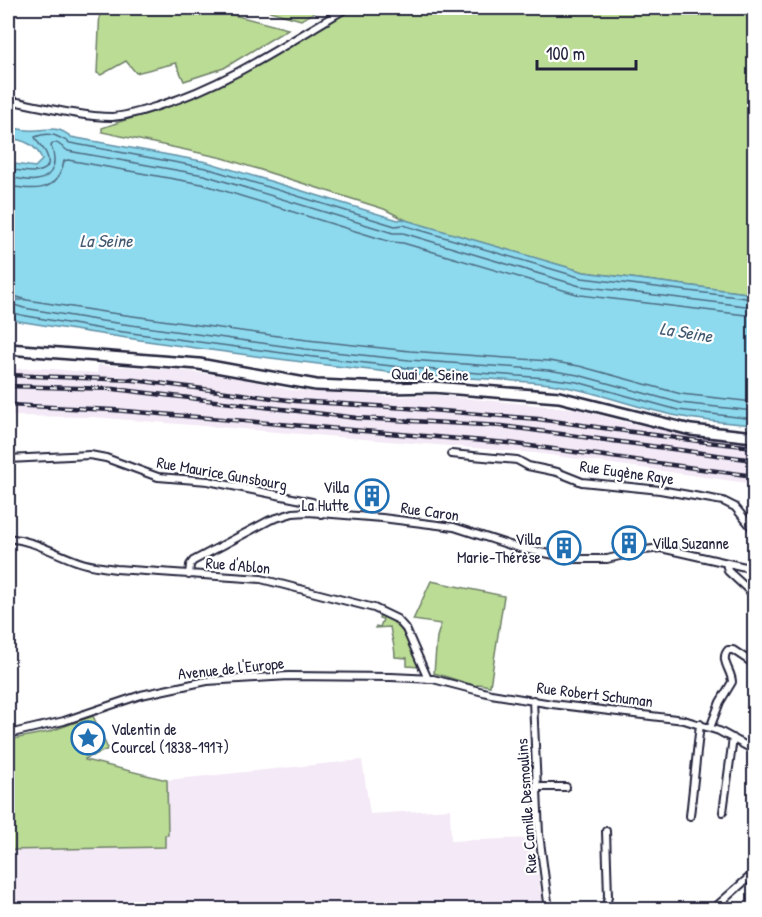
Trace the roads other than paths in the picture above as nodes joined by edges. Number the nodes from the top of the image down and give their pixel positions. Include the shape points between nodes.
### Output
1 (347, 8) edge
2 (8, 100) edge
3 (8, 349) edge
4 (754, 437) edge
5 (451, 454) dead end
6 (8, 459) edge
7 (321, 514) junction
8 (754, 530) edge
9 (8, 538) edge
10 (754, 554) edge
11 (726, 563) junction
12 (753, 568) edge
13 (189, 574) junction
14 (754, 595) edge
15 (754, 664) edge
16 (428, 679) junction
17 (533, 700) junction
18 (700, 724) junction
19 (710, 728) junction
20 (8, 734) edge
21 (733, 738) junction
22 (754, 750) edge
23 (566, 786) dead end
24 (537, 787) junction
25 (723, 812) dead end
26 (690, 816) dead end
27 (606, 831) dead end
28 (754, 873) edge
29 (549, 909) edge
30 (605, 909) edge
31 (712, 909) edge

1 - 2 street via 237,73 175,101 138,112 100,116
3 - 4 main road, Quai de Seine via 199,364 316,385 434,387 559,397 691,430
5 - 8 street, Rue Eugène Raye via 517,460 582,482 723,501 735,507
6 - 7 street, Rue Maurice Gunsbourg via 90,455 158,477 208,481 312,502
7 - 11 street, Rue Caron via 454,527 519,548 575,559 607,559 661,548
7 - 13 street, Rue Caron via 293,513 270,520 194,561
9 - 13 street, Rue d'Ablon via 41,545 96,566
10 - 12 street
11 - 12 street, Rue Caron
11 - 14 street via 728,571
13 - 16 street, Rue d'Ablon via 268,580 385,612 408,632
15 - 19 street via 733,651 725,654 732,682
16 - 17 street, Rue Robert Schuman
16 - 20 street, Avenue de l'Europe via 289,676 207,681 141,695 64,721
17 - 18 street, Rue Robert Schuman via 668,716
17 - 24 street, Rue Camille Desmoulins
18 - 19 street, Rue Robert Schuman
18 - 26 street
19 - 21 street, Rue Robert Schuman
21 - 22 street, Rue Robert Schuman
21 - 25 street
23 - 24 street
24 - 29 street, Rue Camille Desmoulins
27 - 30 street
28 - 31 street

